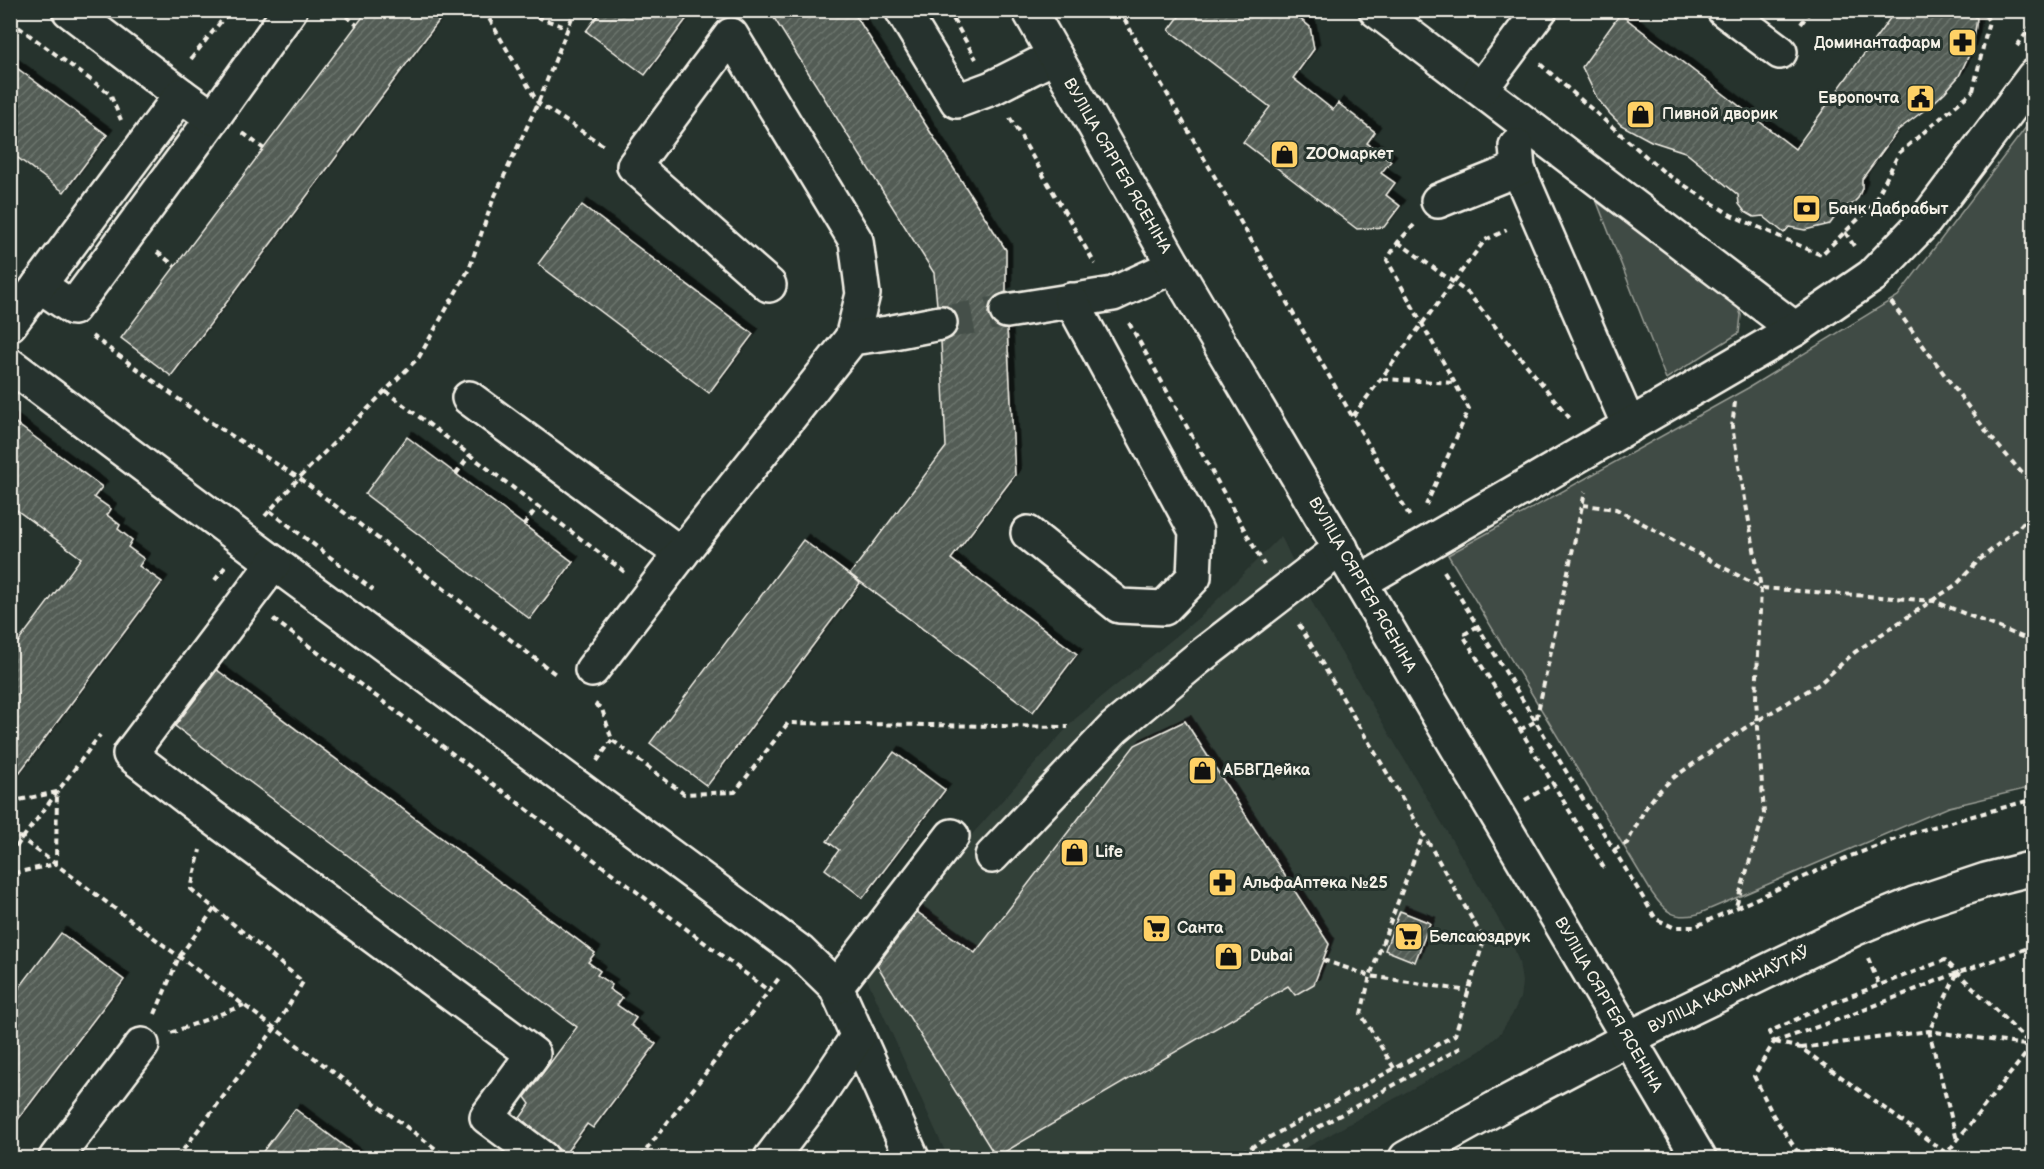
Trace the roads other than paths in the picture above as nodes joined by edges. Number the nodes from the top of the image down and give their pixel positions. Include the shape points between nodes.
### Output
1 (69, 10) edge
2 (291, 10) edge
3 (903, 10) edge
4 (1029, 10) edge
5 (1376, 10) edge
6 (1540, 10) edge
7 (1724, 10) edge
8 (1780, 52) dead end
9 (1055, 56) junction
10 (2034, 76) edge
11 (1481, 89) junction
12 (175, 90) junction
13 (1517, 116) junction
14 (213, 118) junction
15 (1518, 169) junction
16 (1438, 201) road end
17 (1174, 266) junction
18 (39, 285) junction
19 (770, 285) dead end
20 (1071, 300) junction
21 (1006, 311) tunnel mouth
22 (940, 323) tunnel mouth
23 (10, 324) edge
24 (1796, 329) junction
25 (852, 338) junction
26 (10, 365) edge
27 (469, 398) dead end
28 (1629, 426) junction
29 (1028, 533) dead end
30 (1341, 548) junction
31 (681, 554) junction
32 (274, 563) junction
33 (1361, 582) junction
34 (583, 684) road end
35 (952, 836) dead end
36 (992, 856) dead end
37 (2034, 868) edge
38 (836, 987) junction
39 (858, 1036) junction
40 (1627, 1039) junction
41 (142, 1045) road end
42 (56, 1158) edge
43 (542, 1158) edge
44 (771, 1158) edge
45 (912, 1158) edge
46 (1406, 1158) edge
47 (1699, 1158) edge

1 - 12 main road
2 - 14 main road
3 - 9 main road via 957,101 993,88
4 - 9 main road, ВУЛІЦА СЯРГЕЯ ЯСЕНІНА
5 - 11 main road
6 - 11 main road
7 - 8 main road
9 - 17 main road, ВУЛІЦА СЯРГЕЯ ЯСЕНІНА
10 - 24 main road via 1925,221 1872,276
11 - 13 main road
12 - 14 main road
12 - 18 main road
13 - 15 main road
13 - 24 main road
14 - 18 main road via 73,309
15 - 16 main road
15 - 28 main road
17 - 20 main road via 1113,294
17 - 30 main road, ВУЛІЦА СЯРГЕЯ ЯСЕНІНА
18 - 23 main road
19 - 25 main road via 634,166 731,35 856,241 863,294
20 - 21 main road
20 - 29 main road via 1196,531 1194,577 1164,608 1119,606
22 - 25 main road
24 - 28 main road
25 - 31 main road
26 - 32 main road
27 - 31 main road
28 - 33 main road via 1583,438 1421,535
30 - 33 main road, ВУЛІЦА СЯРГЕЯ ЯСЕНІНА
30 - 36 main road via 1114,728
31 - 34 main road
32 - 38 main road via 800,952
32 - 43 main road via 130,754 533,1054 487,1117
33 - 40 main road, ВУЛІЦА СЯРГЕЯ ЯСЕНІНА
35 - 38 main road
37 - 40 main road, ВУЛІЦА КАСМАНАЎТАЎ via 1986,880 1856,928
38 - 39 main road
39 - 44 main road
39 - 45 main road
40 - 46 main road, ВУЛІЦА КАСМАНАЎТАЎ
40 - 47 main road, ВУЛІЦА СЯРГЕЯ ЯСЕНІНА
41 - 42 main road

